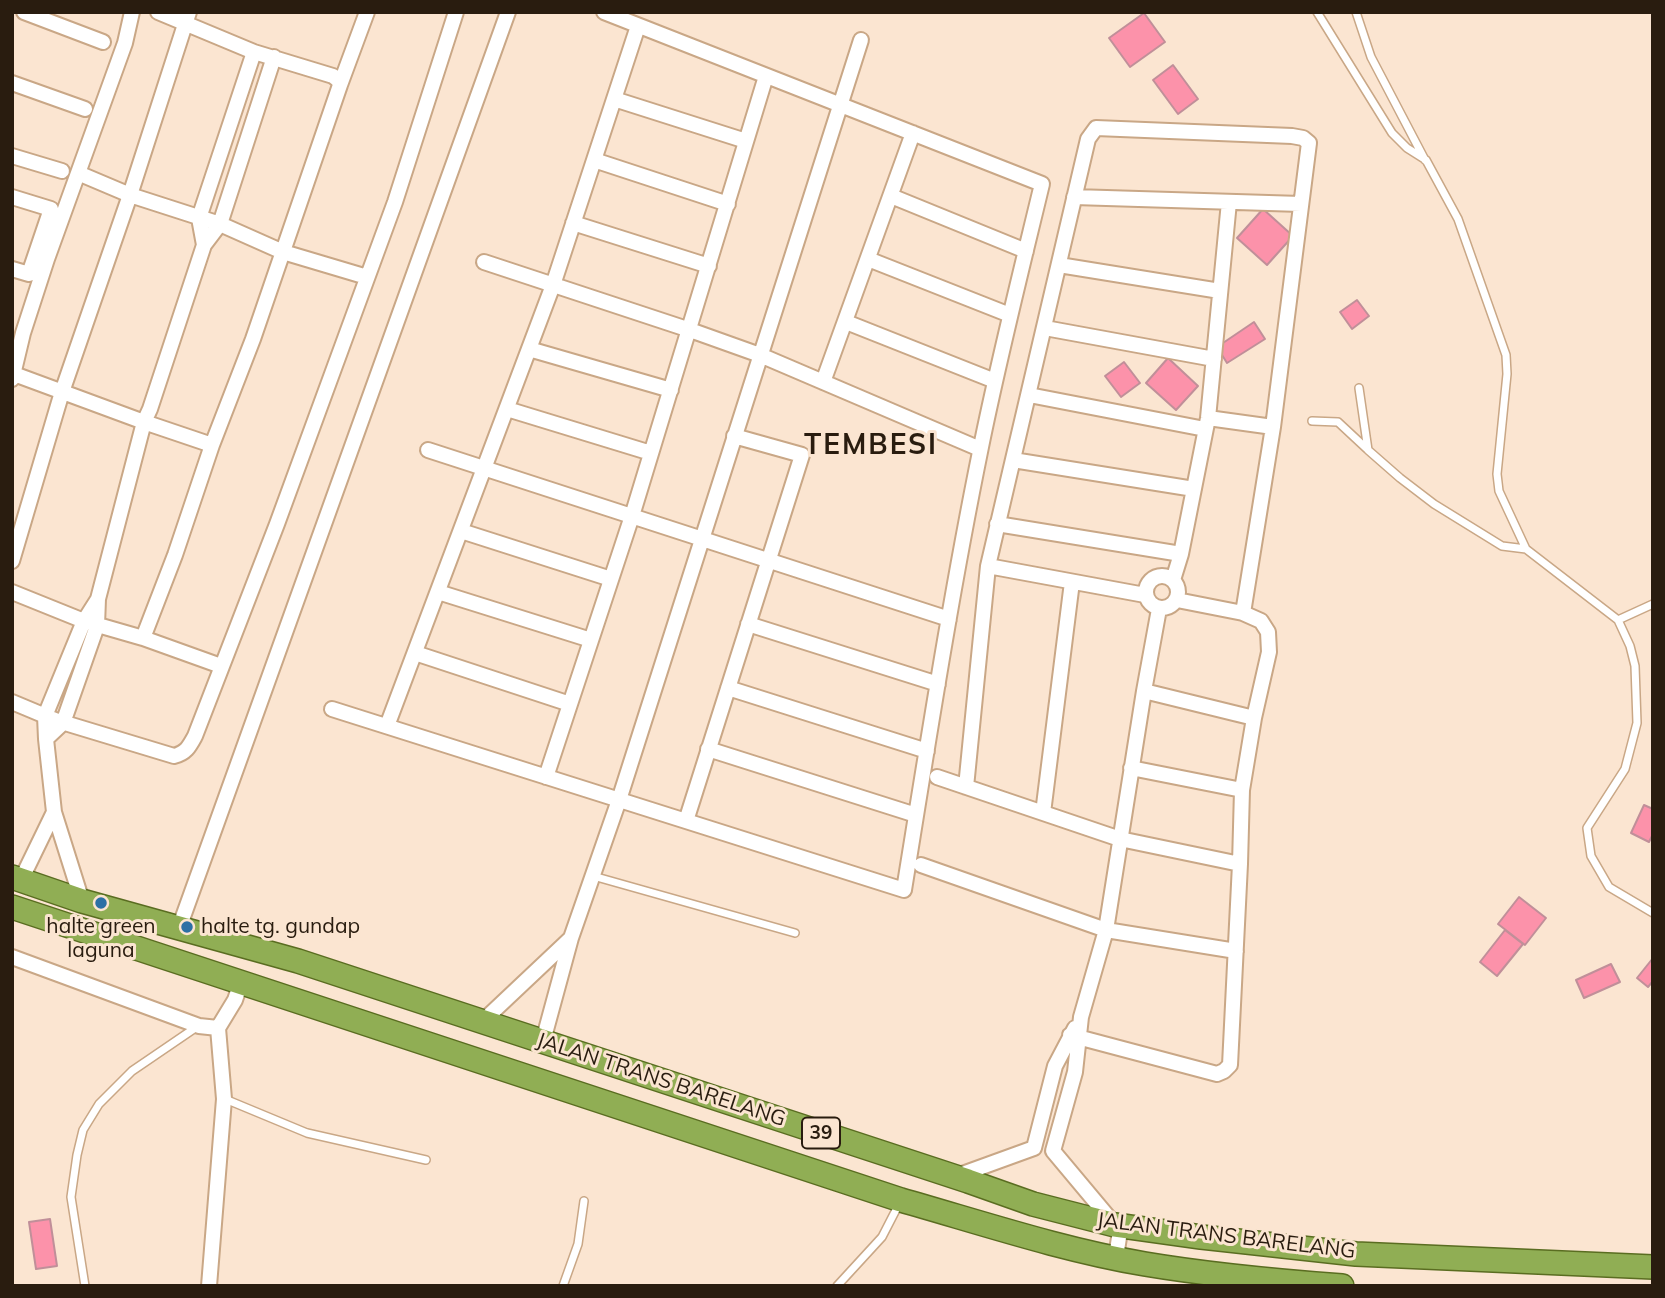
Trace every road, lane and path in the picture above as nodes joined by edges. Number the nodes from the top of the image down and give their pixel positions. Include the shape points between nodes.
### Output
1 (24, 12) edge
2 (132, 12) edge
3 (158, 12) edge
4 (367, 12) edge
5 (456, 12) edge
6 (508, 12) edge
7 (604, 12) edge
8 (1317, 12) edge
9 (1356, 12) edge
10 (188, 18) edge
11 (638, 26) junction
12 (861, 40) dead end
13 (103, 43) dead end
14 (254, 52) junction
15 (274, 57) junction
16 (766, 76) junction
17 (12, 83) edge
18 (340, 85) junction
19 (614, 99) junction
20 (840, 105) junction
21 (85, 110) dead end
22 (913, 133) junction
23 (747, 141) junction
24 (12, 156) edge
25 (594, 160) junction
26 (1426, 160) junction
27 (62, 171) dead end
28 (78, 173) junction
29 (131, 195) junction
30 (891, 196) junction
31 (12, 197) edge
32 (1074, 197) junction
33 (1229, 202) junction
34 (728, 204) junction
35 (1301, 204) junction
36 (199, 218) junction
37 (573, 223) junction
38 (220, 224) junction
39 (204, 245) junction
40 (1026, 251) junction
41 (283, 252) junction
42 (868, 259) junction
43 (484, 262) dead end
44 (1059, 265) junction
45 (709, 266) junction
46 (12, 269) edge
47 (367, 277) junction
48 (553, 285) junction
49 (1220, 291) junction
50 (1010, 315) junction
51 (846, 322) junction
52 (1045, 328) junction
53 (690, 330) junction
54 (529, 349) junction
55 (760, 355) junction
56 (1214, 359) junction
57 (13, 376) edge
58 (995, 381) junction
59 (824, 382) junction
60 (1359, 388) dead end
61 (671, 390) junction
62 (62, 392) junction
63 (1029, 395) junction
64 (507, 409) junction
65 (1312, 421) dead end
66 (144, 422) junction
67 (1207, 424) junction
68 (1273, 427) junction
69 (734, 436) junction
70 (212, 445) junction
71 (980, 449) junction
72 (428, 450) dead end
73 (1368, 450) junction
74 (651, 453) junction
75 (1013, 460) junction
76 (485, 468) junction
77 (1194, 489) junction
78 (632, 516) junction
79 (997, 524) junction
80 (461, 531) junction
81 (702, 539) junction
82 (1526, 549) junction
83 (1181, 554) junction
84 (768, 560) junction
85 (12, 561) edge
86 (988, 566) junction
87 (611, 579) junction
88 (1173, 580) junction
89 (1072, 582) junction
90 (12, 592) edge
91 (438, 592) junction
92 (1145, 595) junction
93 (1177, 600) junction
94 (1653, 604) edge
95 (1159, 609) junction
96 (1243, 612) junction
97 (949, 619) junction
98 (1618, 620) junction
99 (91, 623) junction
100 (748, 624) junction
101 (143, 638) junction
102 (591, 640) junction
103 (415, 653) junction
104 (221, 666) junction
105 (939, 684) junction
106 (728, 688) junction
107 (1144, 691) junction
108 (12, 702) edge
109 (570, 704) junction
110 (332, 709) dead end
111 (45, 716) junction
112 (1254, 718) junction
113 (63, 723) junction
114 (387, 726) junction
115 (46, 739) junction
116 (708, 749) junction
117 (927, 751) junction
118 (1131, 768) junction
119 (546, 777) junction
120 (937, 777) dead end
121 (966, 787) junction
122 (1242, 790) junction
123 (619, 800) junction
124 (54, 813) junction
125 (1043, 813) junction
126 (916, 815) junction
127 (685, 821) junction
128 (1120, 839) junction
129 (1240, 864) junction
130 (921, 865) dead end
131 (592, 876) junction
132 (17, 879) edge
133 (82, 901) junction
134 (12, 908) edge
135 (1653, 913) edge
136 (179, 928) junction
137 (1106, 930) junction
138 (795, 933) dead end
139 (572, 937) junction
140 (1236, 951) junction
141 (12, 957) edge
142 (241, 982) junction
143 (483, 1021) junction
144 (199, 1026) junction
145 (218, 1028) junction
146 (1075, 1037) junction
147 (543, 1041) junction
148 (224, 1099) junction
149 (1034, 1148) junction
150 (1053, 1151) junction
151 (426, 1160) dead end
152 (954, 1177) junction
153 (901, 1200) junction
154 (584, 1201) dead end
155 (1115, 1224) junction
156 (1116, 1257) junction
157 (1653, 1267) edge
158 (85, 1286) edge
159 (209, 1286) edge
160 (563, 1286) edge
161 (837, 1286) edge
162 (1342, 1286) edge

1 - 13 street
2 - 28 street
3 - 10 street
4 - 18 street
5 - 47 street
6 - 136 street
7 - 11 street
8 - 26 lane via 1392,132
9 - 26 lane via 1371,57
10 - 14 street
10 - 29 street
11 - 16 street
11 - 19 street
12 - 20 street
14 - 15 street
14 - 36 street
15 - 18 street via 333,76
15 - 38 street
16 - 20 street
16 - 23 street
17 - 21 street
18 - 41 street
19 - 23 street
19 - 25 street
20 - 22 street
20 - 55 street
22 - 30 street
22 - 40 street via 1042,184
23 - 34 street
24 - 27 street
25 - 34 street
25 - 37 street
26 - 82 lane via 1458,219 1506,355 1497,474 1499,491
28 - 29 street
28 - 57 street via 23,333
29 - 36 street
29 - 62 street
30 - 40 street
30 - 42 street
31 - 46 street via 51,209 29,274
32 - 33 street
32 - 35 street via 1088,139 1096,128 1303,138 1309,143
32 - 44 street
33 - 35 street
33 - 49 street
34 - 45 street
35 - 68 street
36 - 38 street
36 - 39 street
37 - 45 street
37 - 48 street
38 - 39 street
38 - 41 street
39 - 66 street
40 - 50 street
41 - 47 street
41 - 70 street
42 - 50 street
42 - 51 street
43 - 48 street
44 - 49 street
44 - 52 street
45 - 53 street
47 - 104 street
48 - 53 street
48 - 54 street
49 - 56 street
50 - 58 street
51 - 58 street
51 - 59 street
52 - 56 street
52 - 63 street
53 - 55 street
53 - 61 street
54 - 61 street
54 - 64 street
55 - 59 street
55 - 69 street
56 - 67 street
57 - 62 street
58 - 71 street
59 - 71 street
60 - 73 lane
61 - 74 street
62 - 66 street
62 - 85 street
63 - 67 street
63 - 75 street
64 - 74 street
64 - 76 street
65 - 73 lane via 1338,422
66 - 70 street
66 - 99 street
67 - 68 street
67 - 77 street
68 - 96 street
69 - 81 street
69 - 84 street via 802,456
70 - 101 street
71 - 97 street
72 - 76 street
73 - 82 lane via 1469,526 1502,546
74 - 78 street
75 - 77 street
75 - 79 street
76 - 78 street
76 - 80 street
77 - 83 street
78 - 81 street
78 - 87 street
79 - 83 street
79 - 86 street
80 - 87 street
80 - 91 street
81 - 84 street
81 - 123 street
82 - 98 lane
83 - 88 street
84 - 97 street
84 - 100 street
86 - 89 street
86 - 121 street
87 - 102 street
88 - 92 street via 1154,577
88 - 93 street
89 - 92 street
89 - 125 street
90 - 99 street
91 - 102 street
91 - 103 street
92 - 95 street
93 - 95 street
93 - 96 street
94 - 98 lane
95 - 107 street
96 - 112 street via 1261,621 1268,632 1269,652
97 - 105 street
98 - 135 lane via 1635,666 1637,723 1625,769 1587,828 1591,856 1609,887
99 - 101 street
99 - 111 street
99 - 113 street
100 - 105 street
100 - 106 street
101 - 104 street
102 - 109 street
103 - 109 street
103 - 114 street
104 - 113 street via 188,749 174,757
105 - 117 street
106 - 116 street
106 - 117 street
107 - 112 street
107 - 118 street
108 - 111 street
109 - 119 street
110 - 114 street
111 - 113 street
111 - 115 street
112 - 122 street
113 - 115 street
114 - 119 street
115 - 124 street
116 - 126 street
116 - 127 street
117 - 126 street
118 - 122 street
118 - 128 street
119 - 123 street
120 - 121 street
121 - 125 street
122 - 129 street
123 - 127 street
123 - 131 street
124 - 132 street
124 - 133 street
125 - 128 street
126 - 127 street via 904,890
128 - 129 street
128 - 137 street
129 - 140 street
130 - 137 street
131 - 138 lane
131 - 139 street
132 - 133 highway, JALAN TRANS BARELANG / 39
133 - 136 highway, JALAN TRANS BARELANG / 39
134 - 142 highway, JALAN TRANS BARELANG / 39
136 - 143 highway, JALAN TRANS BARELANG / 39
137 - 140 street
137 - 146 street
139 - 143 street
139 - 147 street
140 - 146 street via 1230,1065 1224,1071 1217,1074
141 - 144 street
142 - 145 street
142 - 153 highway, JALAN TRANS BARELANG / 39
143 - 147 highway, JALAN TRANS BARELANG / 39
144 - 145 street
144 - 158 lane via 132,1070 99,1104 83,1130 71,1197
145 - 148 street
146 - 149 street via 1055,1066
146 - 150 street via 1075,1072
147 - 152 highway, JALAN TRANS BARELANG / 39
148 - 151 lane via 307,1133
148 - 159 street
149 - 150 street
149 - 152 street
150 - 155 street
152 - 155 highway, JALAN TRANS BARELANG / 39 via 1033,1204
153 - 156 highway, JALAN TRANS BARELANG / 39
153 - 161 lane via 882,1237
154 - 160 lane via 578,1244
155 - 156 street via 1119,1231
155 - 157 highway, JALAN TRANS BARELANG / 39 via 1356,1254
156 - 162 highway, JALAN TRANS BARELANG / 39 via 1191,1271

